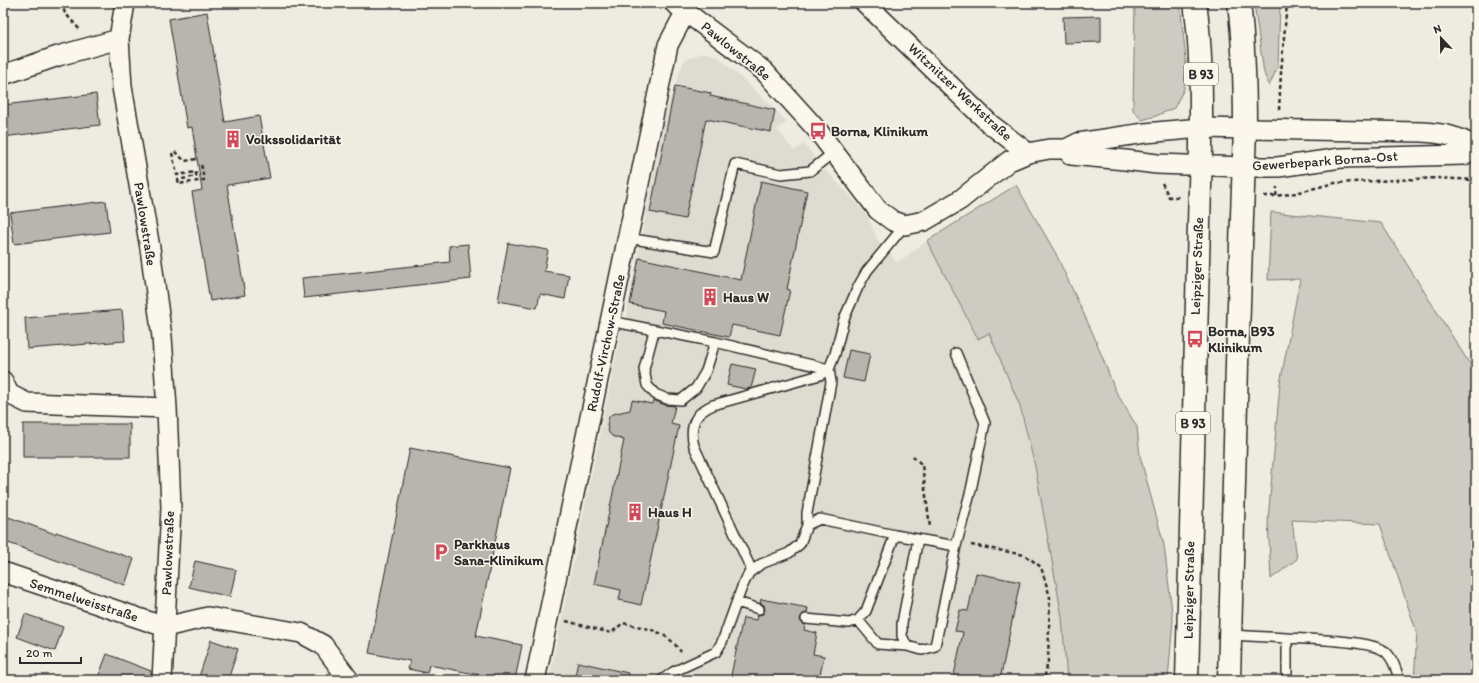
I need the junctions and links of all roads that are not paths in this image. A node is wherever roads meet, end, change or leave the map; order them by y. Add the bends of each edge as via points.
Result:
1 (125, 3) edge
2 (865, 3) edge
3 (1239, 3) edge
4 (680, 7) edge
5 (1196, 12) edge
6 (119, 40) junction
7 (3, 75) edge
8 (1201, 128) junction
9 (1245, 128) junction
10 (1476, 147) edge
11 (1066, 149) junction
12 (834, 152) junction
13 (1028, 153) junction
14 (1200, 166) junction
15 (1244, 167) junction
16 (905, 225) junction
17 (627, 238) junction
18 (610, 321) junction
19 (654, 331) junction
20 (715, 342) junction
21 (956, 353) dead end
22 (829, 369) junction
23 (3, 380) edge
24 (167, 408) junction
25 (807, 525) junction
26 (895, 535) junction
27 (918, 539) junction
28 (957, 544) junction
29 (752, 571) junction
30 (3, 572) edge
31 (736, 602) junction
32 (759, 609) dead end
33 (806, 620) dead end
34 (858, 620) junction
35 (165, 627) junction
36 (1230, 635) junction
37 (1287, 638) junction
38 (907, 646) junction
39 (162, 680) edge
40 (349, 680) edge
41 (535, 680) edge
42 (662, 680) edge
43 (1187, 680) edge
44 (1229, 680) edge
45 (1287, 680) edge
46 (1399, 680) edge

1 - 6 street, Pawlowstraße
2 - 13 street, Witznitzer Werkstraße via 990,124
3 - 9 main road via 1243,33
4 - 12 street, Pawlowstraße via 764,70
4 - 17 street, Rudolf-Virchow-Straße via 668,45
5 - 8 main road, Leipziger Straße / B 93
6 - 7 street via 58,56
6 - 24 street, Pawlowstraße via 122,87 150,248 162,337
8 - 9 street
8 - 11 street via 1078,143
8 - 14 main road, Leipziger Straße / B 93
9 - 10 street, Gewerbepark Borna-Ost via 1441,133 1463,139
9 - 15 main road
10 - 15 street, Gewerbepark Borna-Ost via 1464,155 1341,158 1278,167
11 - 13 street
11 - 14 street via 1070,155
12 - 16 street, Pawlowstraße via 878,210 893,221
12 - 17 lane via 810,171 781,174 735,164 714,252
13 - 16 street via 1009,161 966,196 942,211 924,221
14 - 15 street
14 - 43 main road, Leipziger Straße / B 93
15 - 36 main road
16 - 22 lane via 867,271 858,287 844,320 836,354
17 - 18 street, Rudolf-Virchow-Straße
18 - 19 lane
18 - 41 street, Rudolf-Virchow-Straße
19 - 20 lane
19 - 20 lane via 644,368 647,385 655,394 667,400 681,400 696,388 706,371
20 - 22 lane
21 - 28 lane via 985,423
22 - 25 lane via 831,382
22 - 29 lane via 820,375 713,405 699,414 695,420 692,428 694,446
23 - 24 street via 9,394 27,403
24 - 35 street, Pawlowstraße via 171,508
25 - 26 lane via 820,519
25 - 29 lane via 800,544 789,553 761,564
26 - 27 lane
26 - 34 lane via 866,611
27 - 28 lane
27 - 38 lane via 902,623 902,636
28 - 38 lane via 936,646 922,650
29 - 31 lane
30 - 35 street, Semmelweisstraße
31 - 32 lane
31 - 42 lane via 716,652 673,672
33 - 34 lane via 849,623
34 - 38 lane via 878,644
35 - 39 street, Pawlowstraße
35 - 40 street via 208,617 301,633 323,645
36 - 37 lane
36 - 44 main road
37 - 45 lane
37 - 46 lane via 1364,643 1386,652 1396,668

